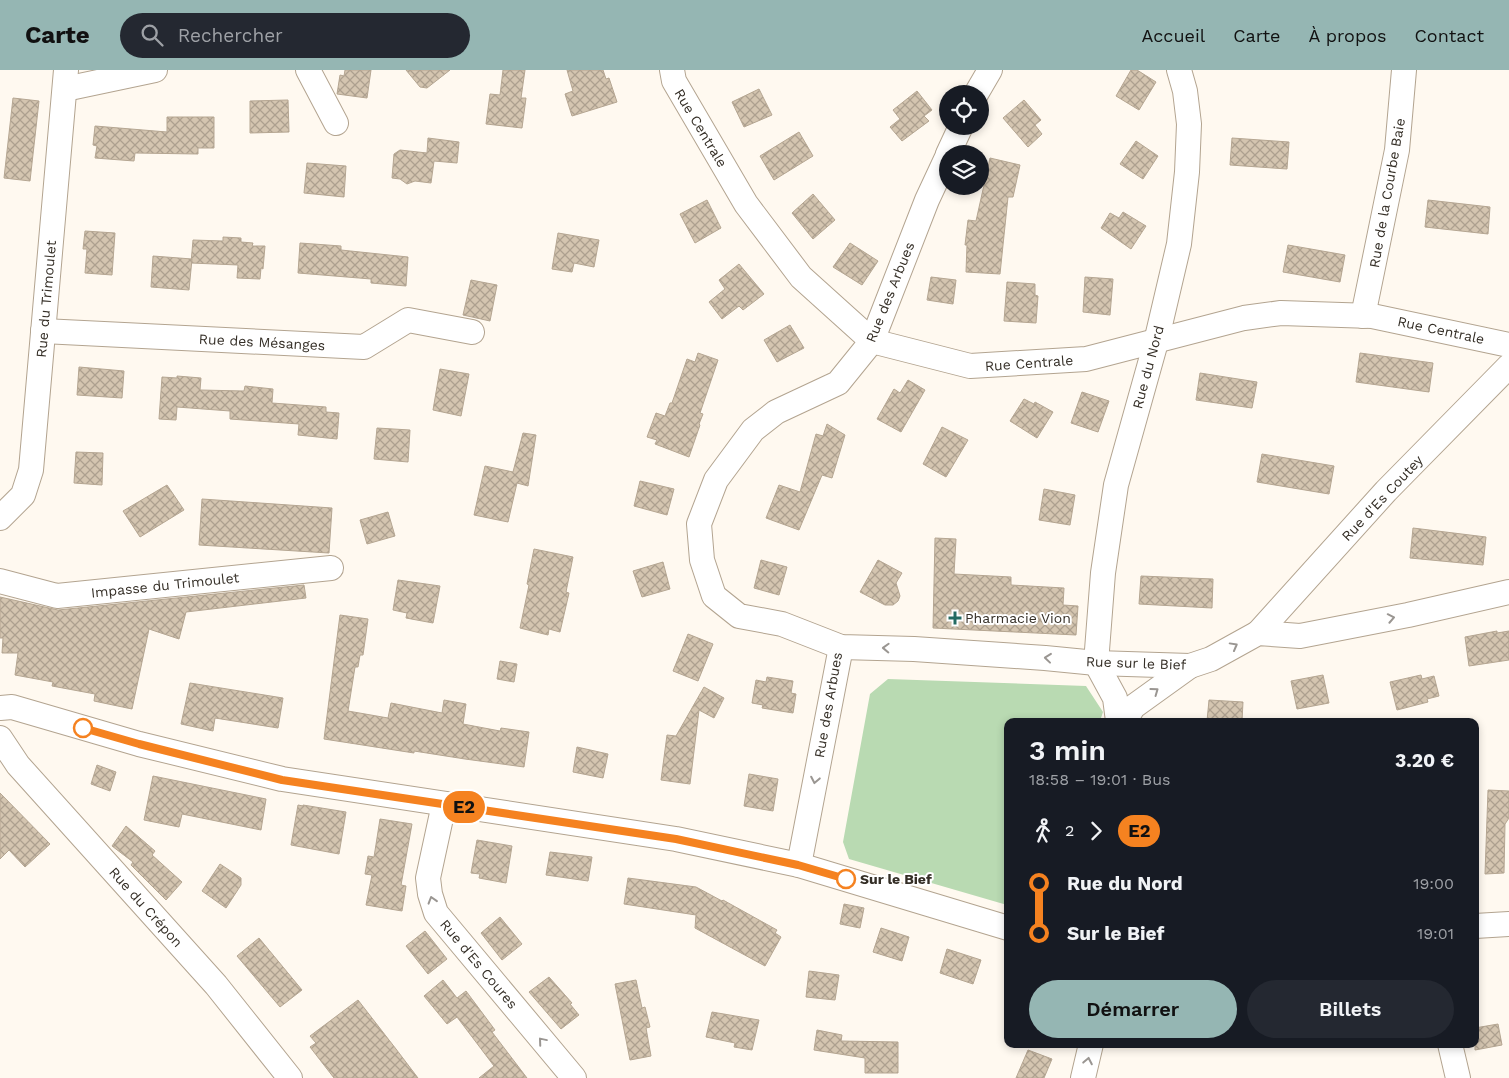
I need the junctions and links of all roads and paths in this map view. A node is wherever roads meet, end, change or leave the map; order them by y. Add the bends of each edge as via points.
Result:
1 (155, 70) edge
2 (308, 70) edge
3 (990, 70) edge
4 (1179, 70) edge
5 (1404, 70) edge
6 (673, 76) edge
7 (66, 79) edge
8 (981, 85) edge
9 (336, 122) dead end
10 (939, 173) edge
11 (1363, 316) junction
12 (43, 331) junction
13 (472, 332) dead end
14 (872, 341) junction
15 (1156, 342) junction
16 (1509, 345) edge
17 (1509, 366) edge
18 (0, 518) edge
19 (331, 568) dead end
20 (0, 581) edge
21 (1509, 592) edge
22 (1258, 633) junction
23 (841, 647) junction
24 (1096, 664) junction
25 (1190, 666) junction
26 (0, 708) edge
27 (1118, 718) edge
28 (1127, 718) edge
29 (0, 738) edge
30 (444, 804) junction
31 (798, 865) junction
32 (1509, 924) edge
33 (1479, 926) edge
34 (1004, 927) edge
35 (1090, 1048) edge
36 (1451, 1048) edge
37 (290, 1078) edge
38 (574, 1078) edge
39 (1083, 1078) edge
40 (1458, 1078) edge

1 - 7 street
2 - 9 street
3 - 8 street
4 - 15 street, Rue du Nord via 1189,124 1187,172 1179,244
5 - 11 street, Rue de la Courbe Baie via 1397,150
6 - 14 street, Rue Centrale via 746,204 801,277
7 - 12 street, Rue du Trimoulet
10 - 14 street, Rue des Arbues
11 - 15 street, Rue Centrale via 1281,313 1244,318
11 - 16 street, Rue Centrale
12 - 13 street, Rue des Mésanges via 364,348 408,320
12 - 18 street, Rue du Trimoulet via 31,470 23,495
14 - 15 street, Rue Centrale via 970,366 1086,359
14 - 23 street, Rue des Arbues via 838,383 776,412 753,430 716,480 699,524 702,560 714,596 739,616 782,624
15 - 24 street, Rue du Nord via 1116,485 1103,573
17 - 22 street, Rue d'Es Coutey via 1386,491
19 - 20 street, Impasse du Trimoulet via 57,596
22 -> 21 street via 1300,636
25 -> 22 street, Rue sur le Bief via 1211,659
24 -> 23 street, Rue sur le Bief via 914,649
23 -> 31 street, Rue des Arbues
24 - 25 street, Rue sur le Bief
24 - 27 street via 1115,698
28 -> 25 street via 1133,707
26 - 30 street via 12,707 139,744 282,780
29 - 37 street, Rue du Crépon via 18,765 216,986
30 - 31 street via 676,839
38 -> 30 street, Rue d'Es Coures via 436,913 428,878
31 - 34 street
32 - 33 street
39 -> 35 street
36 - 40 street

